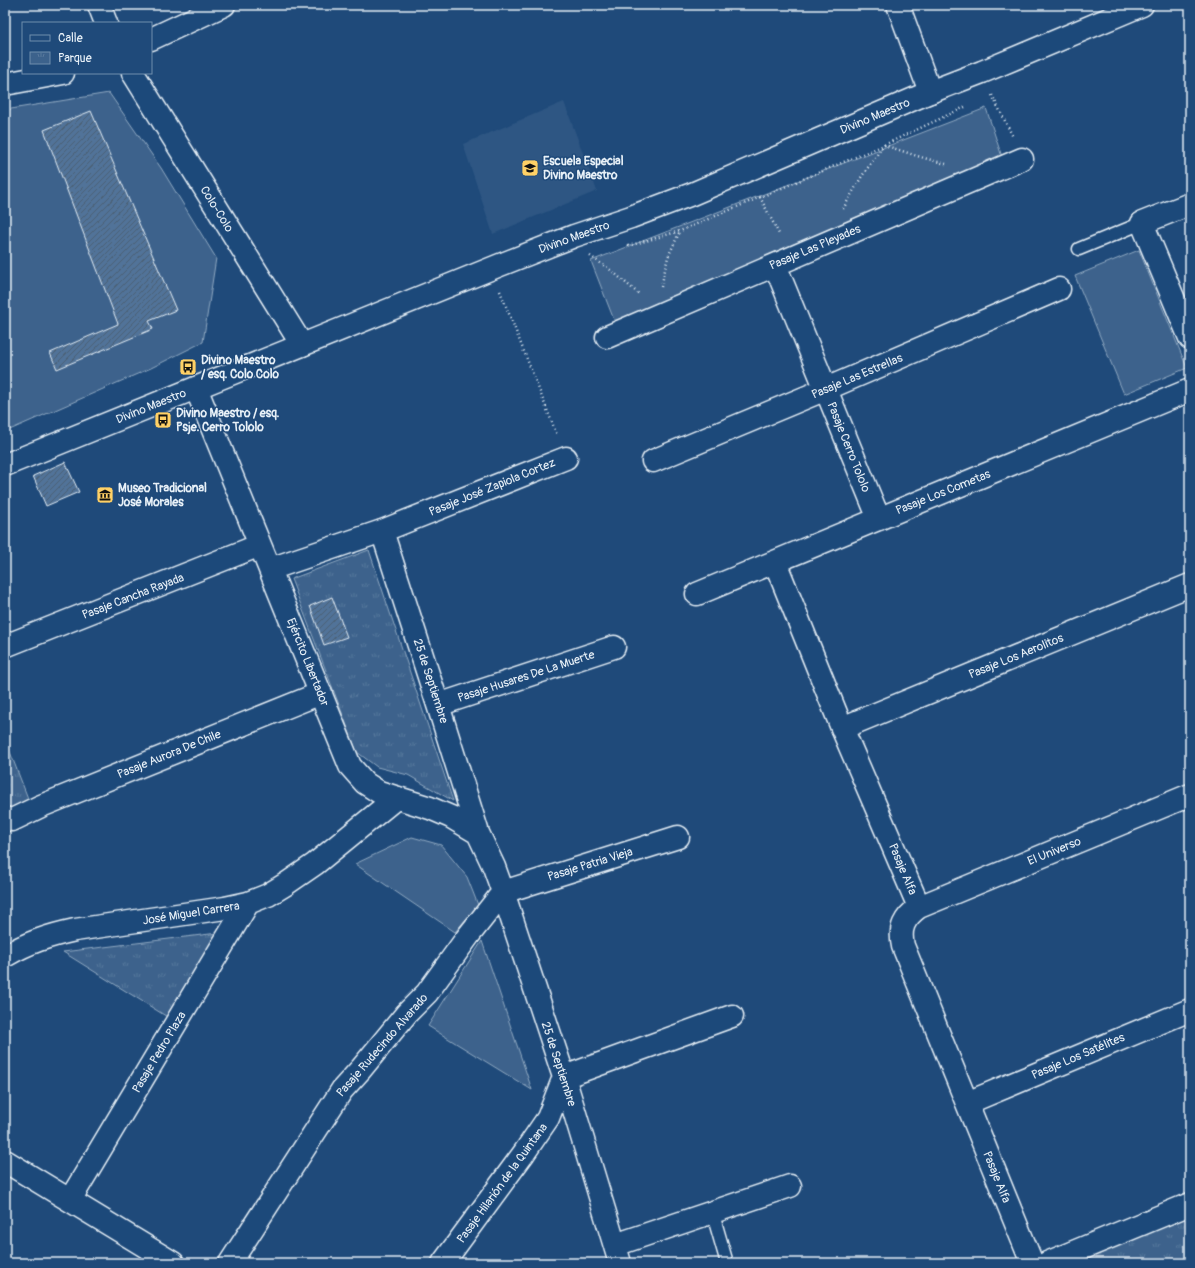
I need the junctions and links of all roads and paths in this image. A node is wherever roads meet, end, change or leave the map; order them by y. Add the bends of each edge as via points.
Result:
1 (99, 5) edge
2 (224, 5) edge
3 (898, 5) edge
4 (1142, 5) edge
5 (106, 22) edge
6 (152, 39) edge
7 (58, 74) edge
8 (133, 74) edge
9 (5, 84) edge
10 (930, 92) junction
11 (992, 95) dead end
12 (1019, 150) joint
13 (986, 174) junction
14 (760, 197) dead end
15 (1190, 204) edge
16 (842, 209) dead end
17 (1142, 223) junction
18 (680, 231) dead end
19 (780, 236) dead end
20 (1079, 249) dead end
21 (589, 256) dead end
22 (500, 265) junction
23 (775, 265) junction
24 (1059, 289) dead end
25 (658, 314) junction
26 (607, 336) dead end
27 (1190, 338) edge
28 (302, 345) junction
29 (196, 388) junction
30 (826, 389) junction
31 (1190, 390) edge
32 (566, 458) joint
33 (653, 461) dead end
34 (5, 465) edge
35 (879, 519) junction
36 (382, 531) junction
37 (260, 545) junction
38 (775, 562) junction
39 (270, 569) junction
40 (1190, 585) edge
41 (697, 594) dead end
42 (5, 646) edge
43 (614, 647) dead end
44 (321, 693) junction
45 (438, 705) junction
46 (842, 728) junction
47 (1190, 795) edge
48 (396, 798) junction
49 (11, 818) edge
50 (478, 832) junction
51 (678, 837) dead end
52 (503, 892) junction
53 (248, 903) junction
54 (919, 907) junction
55 (5, 956) edge
56 (1190, 1010) edge
57 (732, 1016) dead end
58 (564, 1077) junction
59 (967, 1103) junction
60 (5, 1160) edge
61 (790, 1186) dead end
62 (70, 1200) junction
63 (1190, 1204) edge
64 (712, 1211) junction
65 (617, 1254) edge
66 (173, 1263) edge
67 (230, 1263) edge
68 (444, 1263) edge
69 (727, 1263) edge
70 (1032, 1263) edge
71 (1047, 1263) edge

1 - 5 street
2 - 6 street
3 - 10 street
4 - 10 street, Divino Maestro
7 - 9 street
8 - 28 street, Colo-Colo
10 - 22 street, Divino Maestro via 692,194
11 - 12 path
12 - 13 street, Pasaje Las Pleyades
13 - 16 path via 884,145
13 - 23 street, Pasaje Las Pleyades
14 - 19 path
15 - 17 street
17 - 20 lane
17 - 27 street
18 - 25 path via 668,257 661,285
21 - 25 path via 636,291
22 - 28 street, Divino Maestro
22 - 32 path, Pasaje José Zapiola Cortez via 497,282
23 - 25 street, Pasaje Las Pleyades
23 - 30 street, Pasaje Cerro Tololo
24 - 30 street, Pasaje Las Estrellas
25 - 26 street, Pasaje Las Pleyades
28 - 29 street, Divino Maestro
29 - 34 street, Divino Maestro
29 - 37 street, Ejército Libertador
30 - 33 street, Pasaje Las Estrellas
30 - 35 street, Pasaje Cerro Tololo
31 - 35 street, Pasaje Los Cometas
32 - 36 street, Pasaje José Zapiola Cortez
35 - 38 street, Pasaje Los Cometas
36 - 39 street, Pasaje José Zapiola Cortez
36 - 45 street, 25 de Septiembre
37 - 39 street, Ejército Libertador
37 - 42 street, Pasaje Cancha Rayada
38 - 41 street, Pasaje Los Cometas
38 - 46 street, Pasaje Alfa
39 - 44 street, Ejército Libertador
40 - 46 street, Pasaje Los Aerolitos
43 - 45 street, Pasaje Husares De La Muerte
44 - 48 street, Ejército Libertador via 350,766 365,783 379,792
44 - 49 street, Pasaje Aurora De Chile
45 - 50 street, 25 de Septiembre
46 - 54 street, Pasaje Alfa
47 - 54 street, El Universo
48 - 50 street, Ejército Libertador via 430,808
48 - 53 street, José Miguel Carrera via 286,884
50 - 52 street, 25 de Septiembre
51 - 52 street, Pasaje Patria Vieja
52 - 58 street, 25 de Septiembre
52 - 67 street, Pasaje Rudecindo Alvarado via 468,935 427,993 342,1090
53 - 55 street, José Miguel Carrera via 51,935
53 - 62 street, Pasaje Pedro Plaza
54 - 59 street, Pasaje Alfa via 910,913 904,922 901,938
56 - 59 street, Pasaje Los Satélites
57 - 58 street
58 - 65 street, 25 de Septiembre
58 - 68 street, Pasaje Hilarión de la Quintana via 548,1118
59 - 70 street, Pasaje Alfa
60 - 62 street
61 - 64 street
62 - 66 street
63 - 71 street
64 - 65 street
64 - 69 lane

